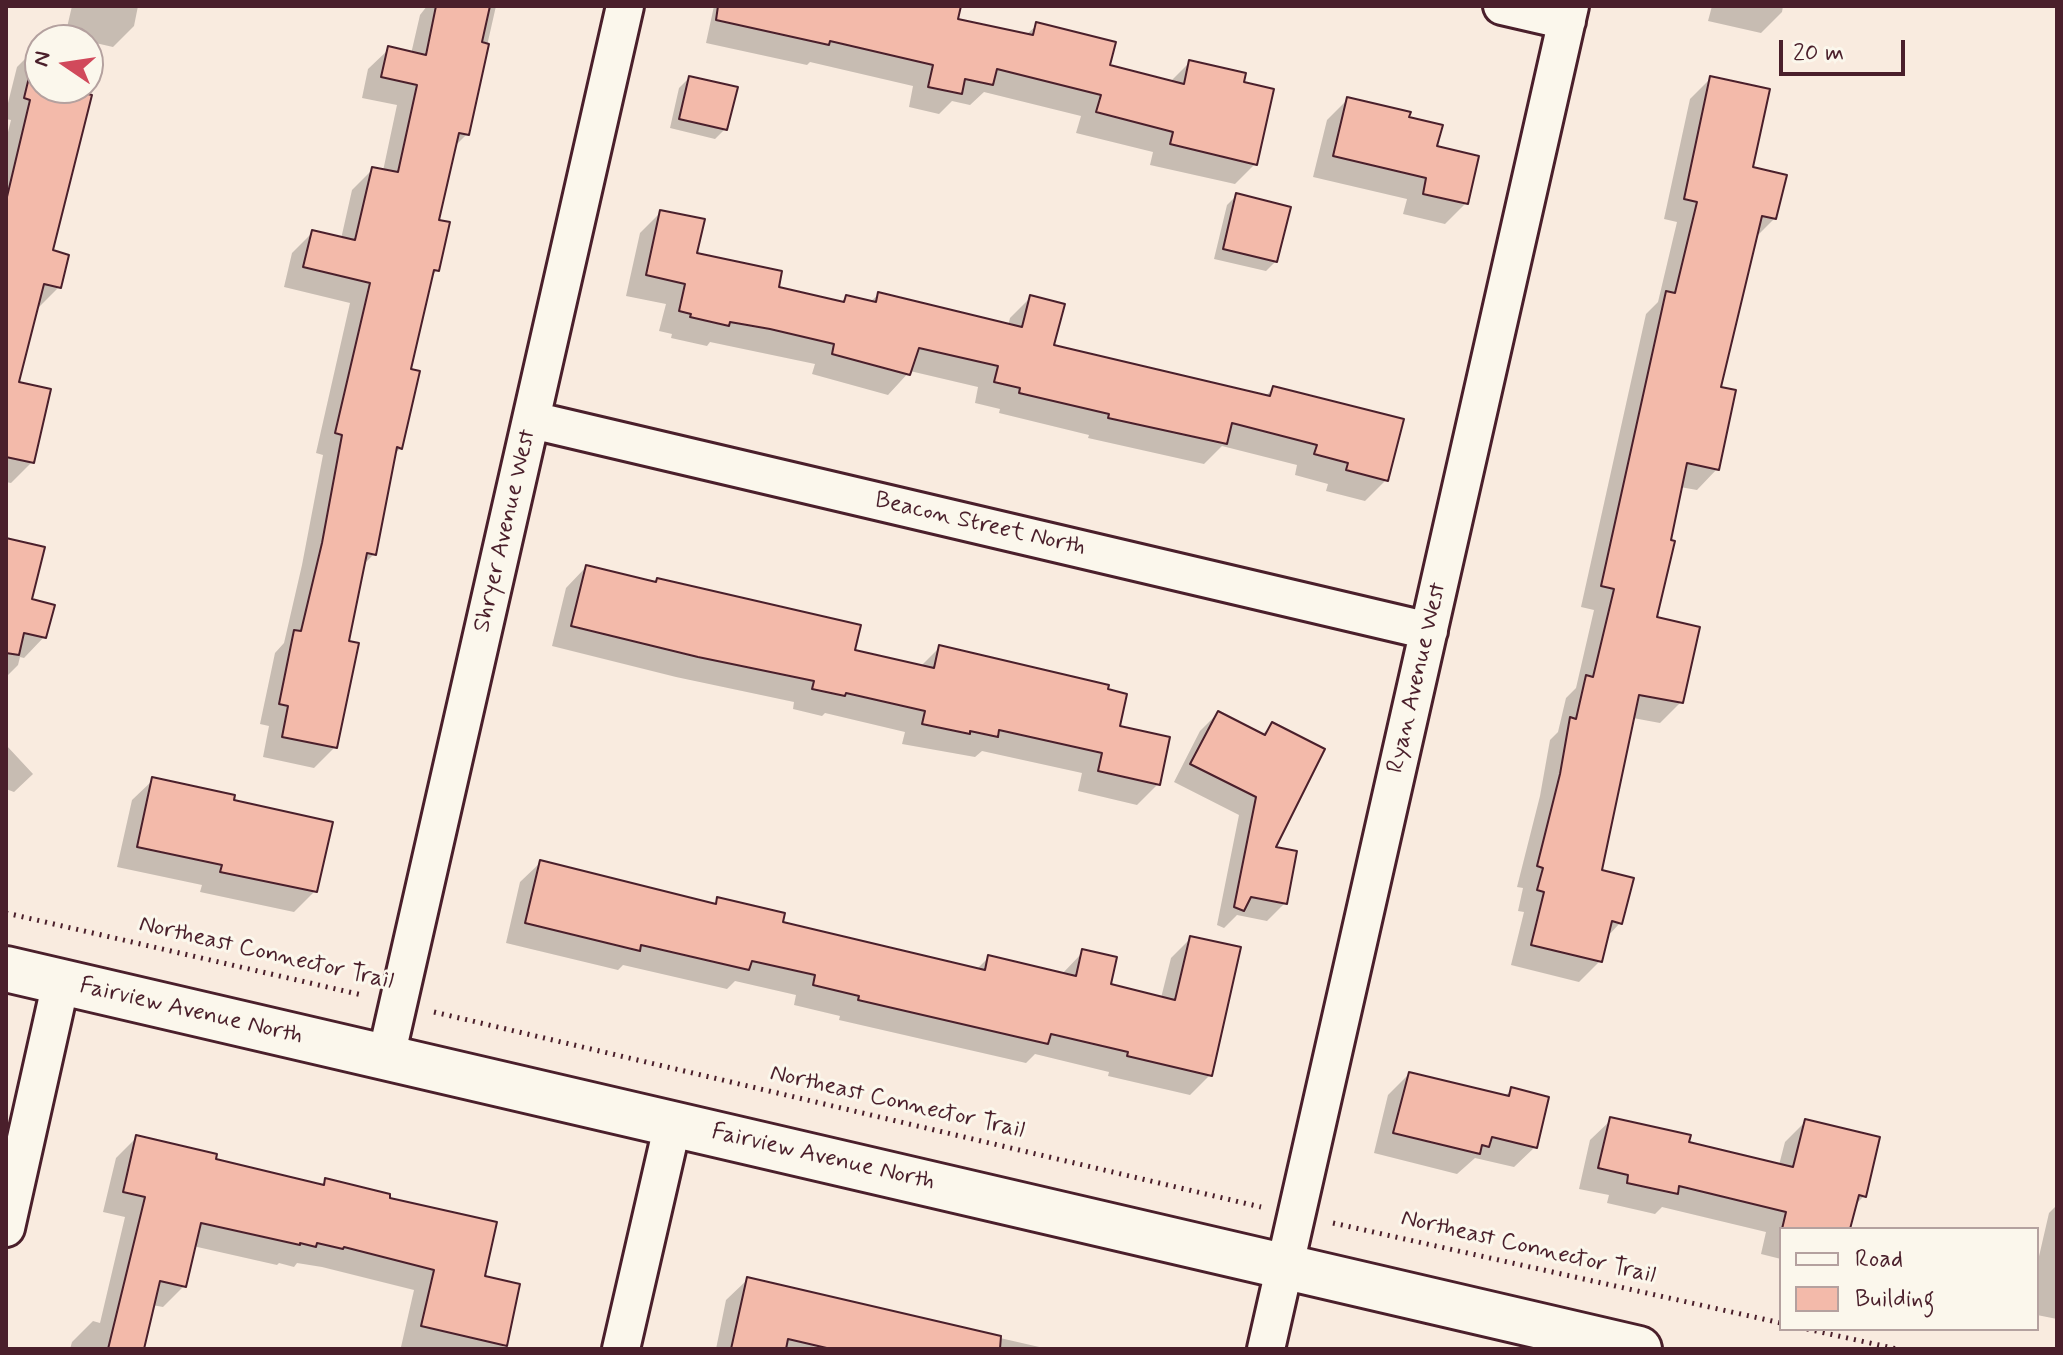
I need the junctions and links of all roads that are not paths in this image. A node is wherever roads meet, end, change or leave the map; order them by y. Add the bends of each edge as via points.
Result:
1 (625, 6) edge
2 (1502, 6) edge
3 (1568, 14) edge
4 (532, 420) junction
5 (1429, 631) junction
6 (6, 969) edge
7 (61, 982) junction
8 (386, 1057) junction
9 (673, 1123) junction
10 (6, 1228) edge
11 (1285, 1267) junction
12 (621, 1349) edge
13 (1266, 1349) edge
14 (1639, 1349) edge

1 - 4 street, Shryer Avenue West
2 - 3 street
3 - 5 street, Ryan Avenue West
4 - 5 street, Beacon Street North
4 - 8 street, Shryer Avenue West
5 - 11 street, Ryan Avenue West
6 - 7 street, Fairview Avenue North
7 - 8 street, Fairview Avenue North
7 - 10 street
8 - 9 street, Fairview Avenue North
9 - 11 street, Fairview Avenue North
9 - 12 street
11 - 13 street, Ryan Avenue West
11 - 14 street, Fairview Avenue North

